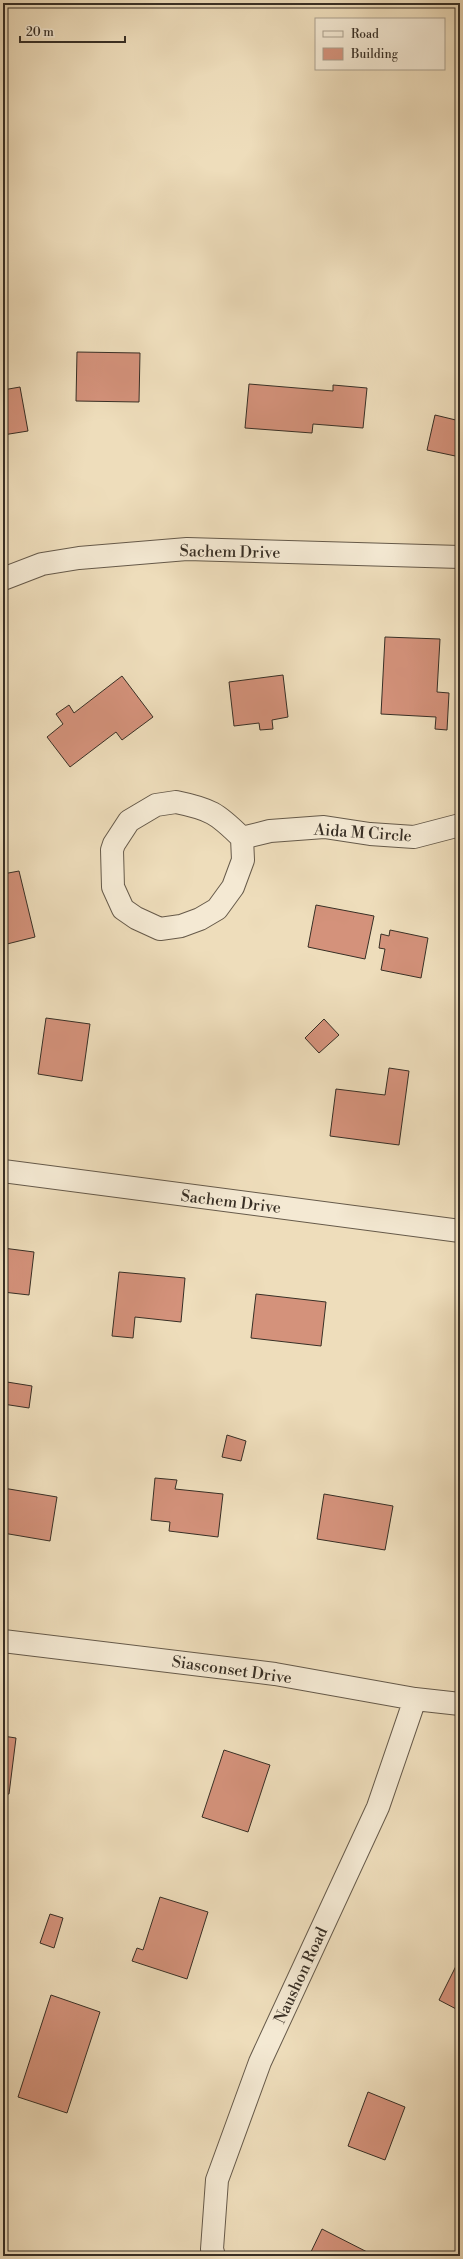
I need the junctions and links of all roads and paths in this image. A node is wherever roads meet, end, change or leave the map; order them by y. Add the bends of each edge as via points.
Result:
1 (460, 556) edge
2 (3, 579) edge
3 (460, 825) edge
4 (242, 838) junction
5 (3, 1171) edge
6 (460, 1231) edge
7 (3, 1641) edge
8 (414, 1699) junction
9 (460, 1704) edge
10 (214, 2256) edge

1 - 2 street, Sachem Drive via 187,549 79,558 42,564
3 - 4 street, Aida M Circle via 414,837 324,827 270,830
4 - 4 street via 225,821 206,808 176,802 156,805 129,821 112,850 114,887 123,909 160,929 181,926 217,909 232,887 243,860
5 - 6 street, Sachem Drive
7 - 8 street, Siasconset Drive via 274,1674
8 - 9 street, Siasconset Drive
8 - 10 street, Naushon Road via 378,1807 260,2062 218,2180 212,2249

